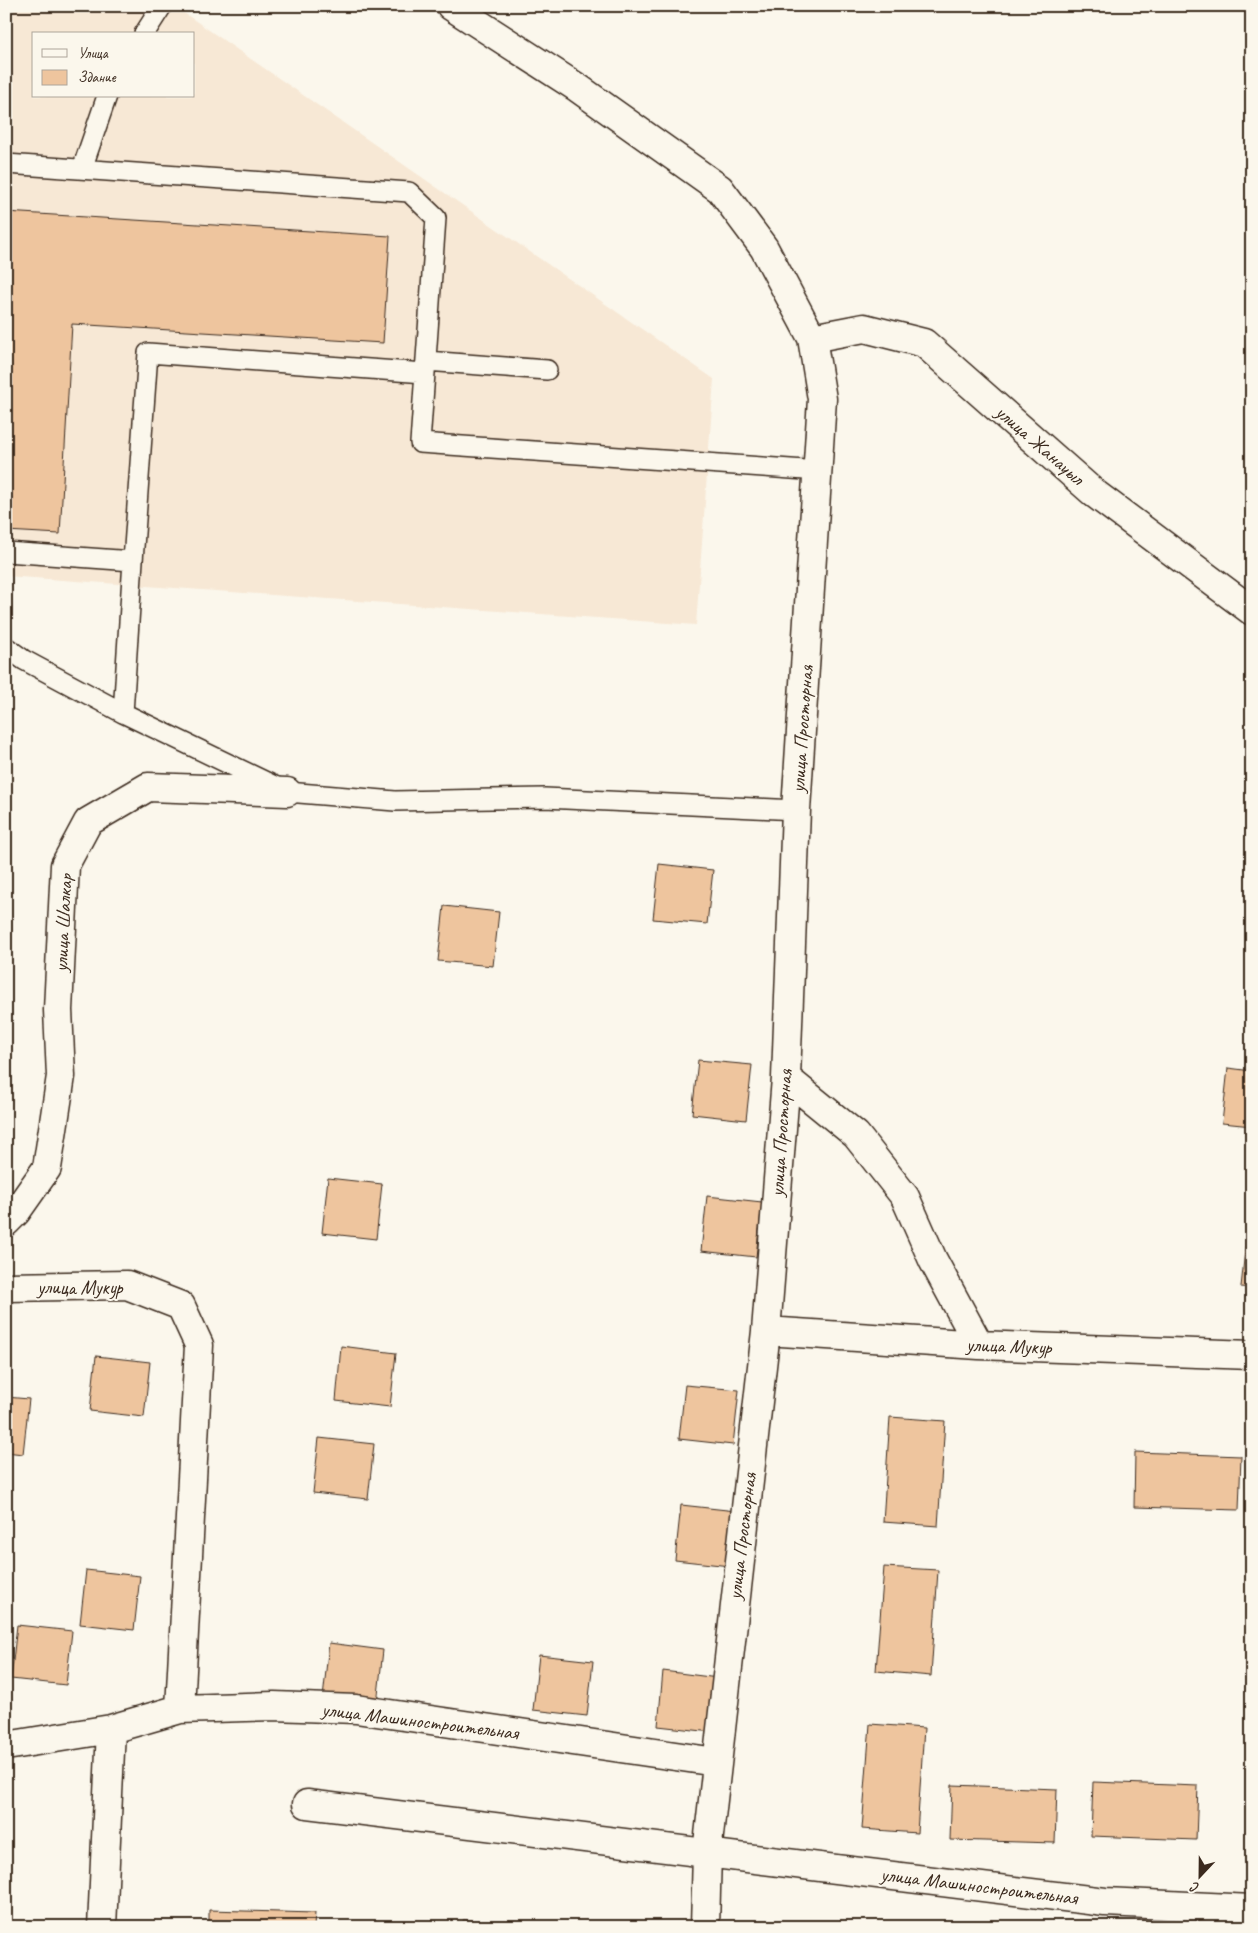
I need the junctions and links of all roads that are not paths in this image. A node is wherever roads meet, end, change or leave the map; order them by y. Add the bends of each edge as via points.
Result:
1 (162, 6) edge
2 (451, 6) edge
3 (145, 32) edge
4 (106, 98) edge
5 (6, 164) edge
6 (82, 169) junction
7 (812, 338) junction
8 (426, 367) junction
9 (547, 370) dead end
10 (819, 471) junction
11 (6, 552) edge
12 (134, 561) junction
13 (1252, 611) edge
14 (6, 647) edge
15 (123, 713) junction
16 (287, 792) junction
17 (796, 810) junction
18 (786, 1078) junction
19 (6, 1222) edge
20 (6, 1286) edge
21 (766, 1330) junction
22 (979, 1345) junction
23 (1252, 1354) edge
24 (180, 1708) junction
25 (111, 1729) junction
26 (6, 1746) edge
27 (716, 1762) junction
28 (307, 1804) dead end
29 (707, 1852) junction
30 (1252, 1909) edge
31 (102, 1927) edge
32 (705, 1927) edge

1 - 3 lane
2 - 7 street, улица Просторная via 578,88 720,189 764,248
4 - 6 lane
5 - 6 lane
6 - 8 lane via 409,192 436,218
7 - 10 street, улица Просторная via 822,399
7 - 13 street, улица Жанауыл via 864,328 924,343 1094,493
8 - 9 lane
8 - 10 lane via 420,442
8 - 12 lane via 148,353
10 - 17 street, улица Просторная
11 - 12 lane
12 - 15 lane
14 - 15 lane
15 - 16 lane
16 - 17 lane via 395,801 545,798
16 - 19 street, улица Шалкар via 148,788 88,822 65,866 58,1010 61,1076 47,1168
17 - 18 street, улица Просторная
18 - 21 street, улица Просторная
18 - 22 street via 856,1135 905,1197 933,1260
20 - 24 street, улица Мукур via 127,1285 181,1306 199,1345
21 - 22 street, улица Мукур
21 - 27 street, улица Просторная
22 - 23 street, улица Мукур
24 - 25 street, улица Машиностроительная
24 - 27 street, улица Машиностроительная via 274,1706 356,1709
25 - 26 street, улица Машиностроительная
25 - 31 street
27 - 29 street, улица Просторная
28 - 29 street, улица Машиностроительная
29 - 30 street, улица Машиностроительная via 1105,1902
29 - 32 street, улица Просторная

